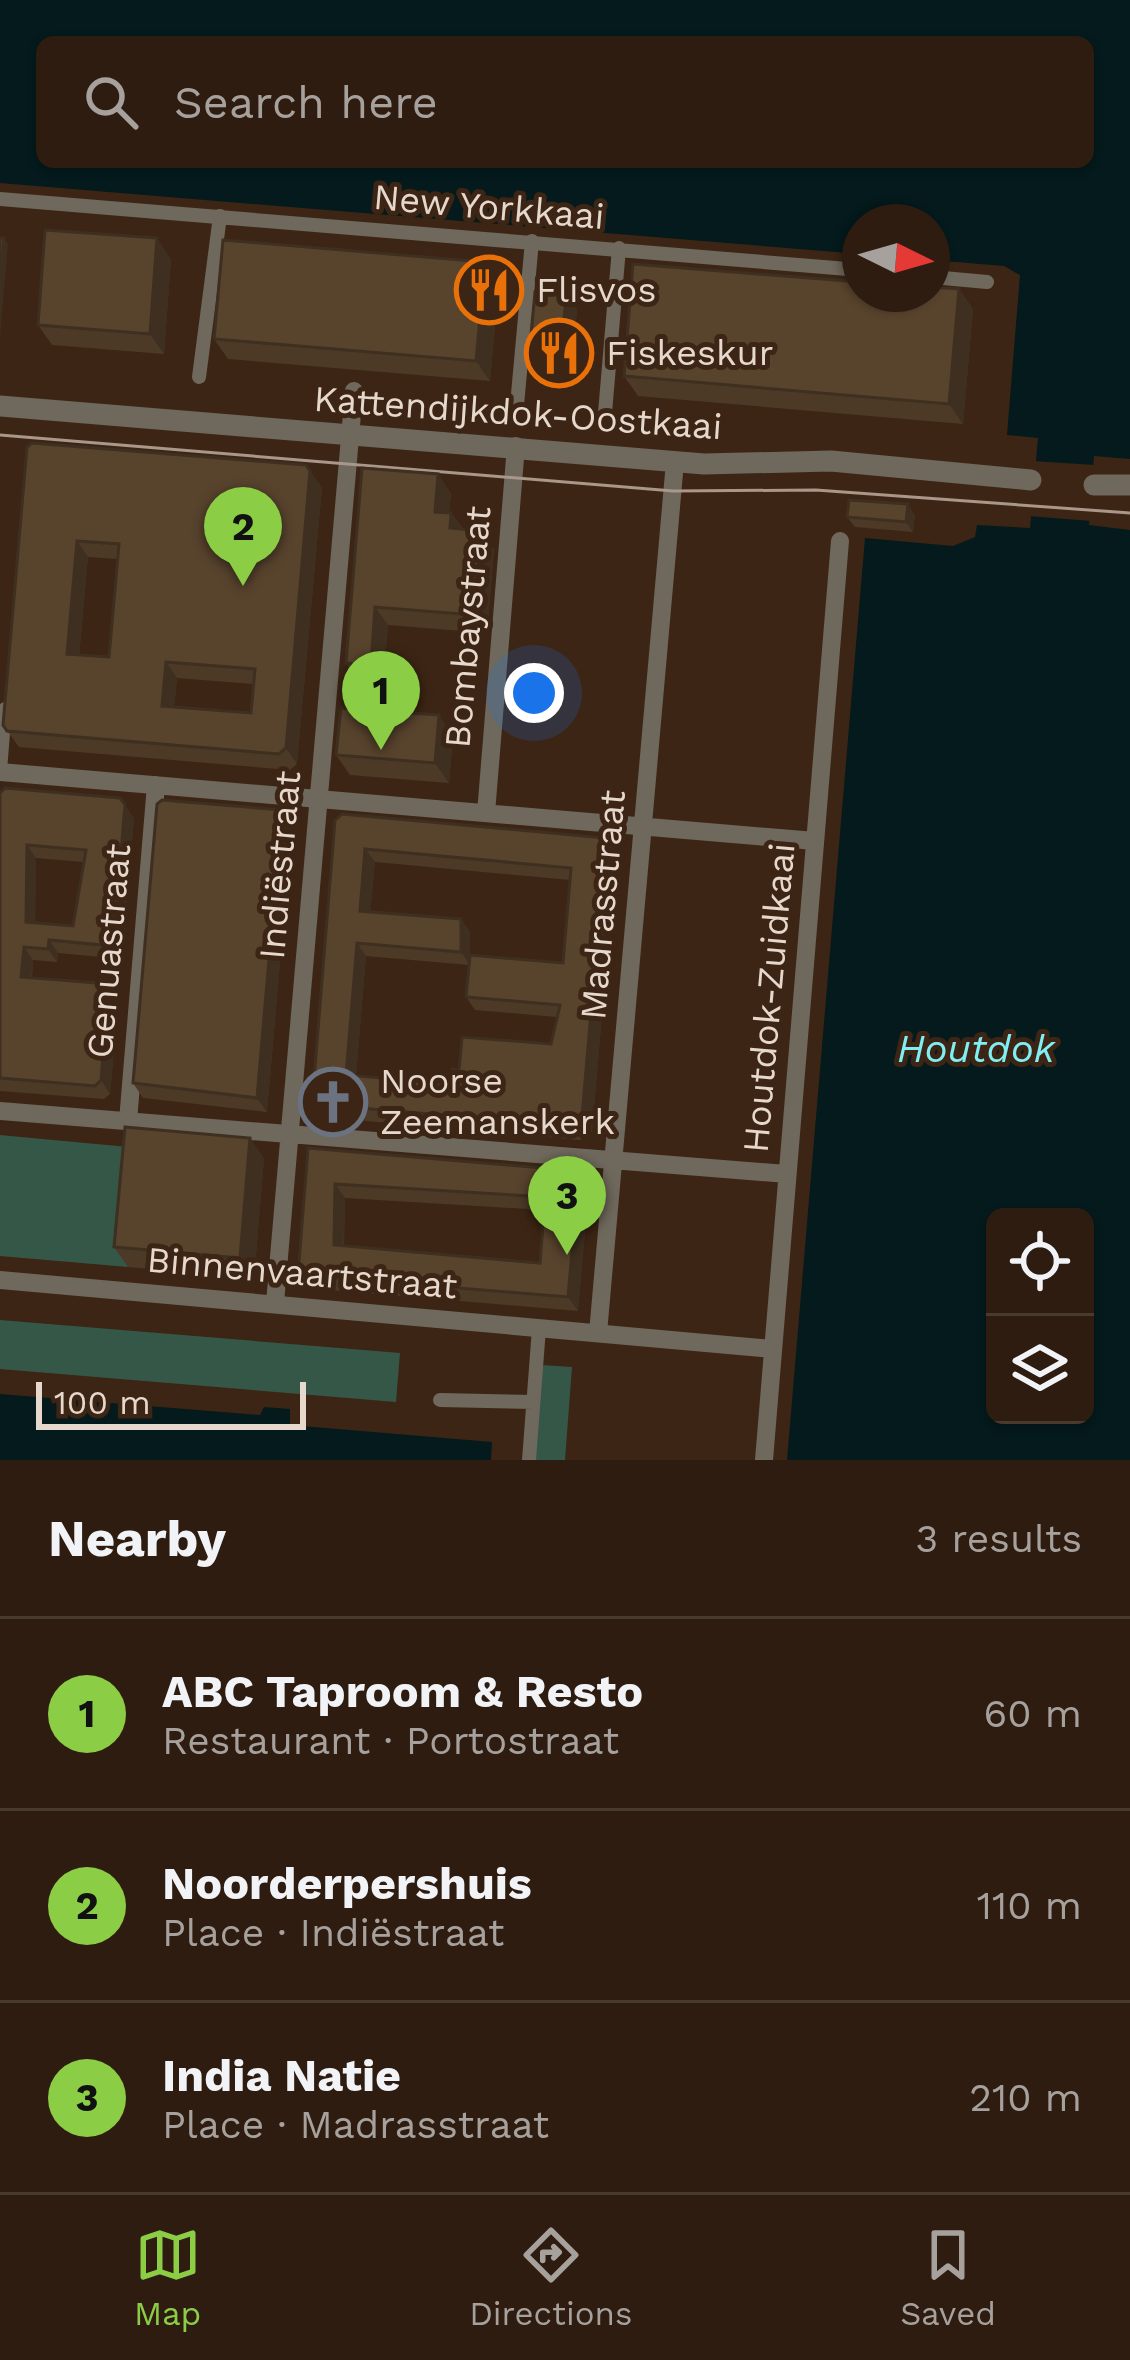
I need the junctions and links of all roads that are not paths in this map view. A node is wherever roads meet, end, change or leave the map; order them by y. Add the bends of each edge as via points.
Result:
1 (0, 199) edge
2 (220, 216) junction
3 (532, 241) junction
4 (619, 248) junction
5 (842, 268) edge
6 (950, 279) edge
7 (988, 282) dead end
8 (199, 377) dead end
9 (354, 391) dead end
10 (518, 405) dead end
11 (0, 406) edge
12 (605, 413) dead end
13 (351, 433) junction
14 (516, 446) junction
15 (674, 472) junction
16 (1031, 480) dead end
17 (1094, 485) dead end
18 (1130, 485) edge
19 (840, 541) dead end
20 (7, 687) edge
21 (0, 771) edge
22 (156, 785) junction
23 (319, 799) junction
24 (486, 813) junction
25 (643, 826) junction
26 (814, 841) junction
27 (0, 1111) edge
28 (128, 1121) junction
29 (290, 1135) junction
30 (614, 1159) junction
31 (787, 1174) junction
32 (0, 1280) edge
33 (275, 1303) junction
34 (539, 1328) junction
35 (598, 1334) junction
36 (772, 1349) junction
37 (440, 1400) dead end
38 (533, 1402) junction
39 (529, 1460) edge
40 (764, 1460) edge

1 - 2 street, New Yorkkaai
2 - 3 street, New Yorkkaai
2 - 8 street
3 - 4 street, New Yorkkaai
3 - 10 street
4 - 5 street, New Yorkkaai
4 - 12 street
6 - 7 street
9 - 13 street, Indiëstraat
11 - 13 street, Kattendijkdok-Oostkaai
13 - 14 street, Kattendijkdok-Oostkaai
13 - 23 street, Indiëstraat
14 - 15 street, Kattendijkdok-Oostkaai
14 - 24 street, Bombaystraat
15 - 16 street, Kattendijkdok-Oostkaai via 831,460
15 - 25 street, Madrasstraat
17 - 18 street
19 - 26 street, Houtdok-Zuidkaai
20 - 21 street
21 - 22 street
22 - 23 street
22 - 28 street, Genuastraat
23 - 24 street
23 - 29 street, Indiëstraat
24 - 25 street
25 - 26 street
25 - 30 street, Madrasstraat
26 - 31 street, Houtdok-Zuidkaai
27 - 28 street
28 - 29 street
29 - 30 street
29 - 33 street, Indiëstraat
30 - 31 street
30 - 35 street, Madrasstraat
31 - 36 street, Houtdok-Zuidkaai
32 - 33 street, Binnenvaartstraat
33 - 34 street, Binnenvaartstraat
34 - 35 street, Binnenvaartstraat
34 - 38 street
35 - 36 street, Binnenvaartstraat
36 - 40 street, Houtdok-Zuidkaai
37 - 38 street
38 - 39 street

